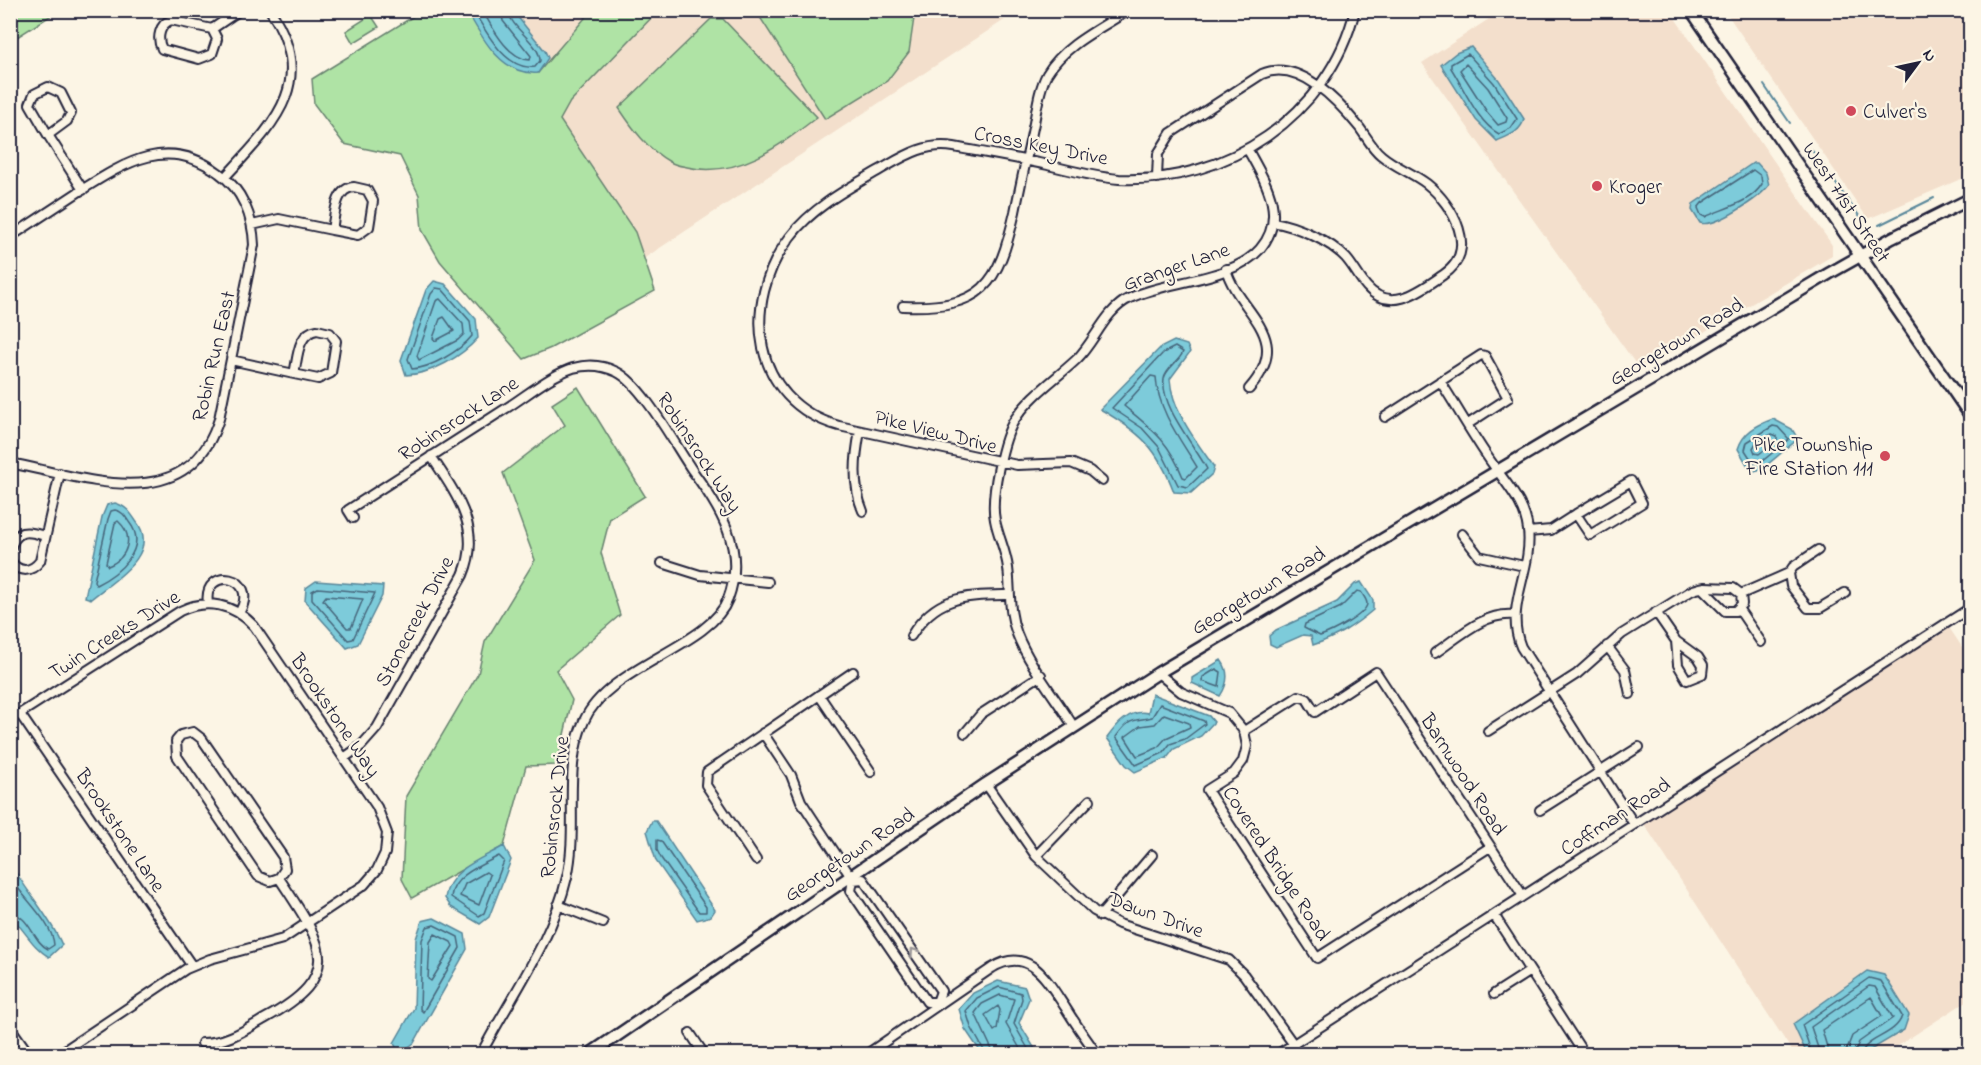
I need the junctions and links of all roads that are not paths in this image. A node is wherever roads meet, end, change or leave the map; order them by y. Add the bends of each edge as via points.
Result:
1 (240, 10) edge
2 (270, 10) edge
3 (1129, 10) edge
4 (1355, 10) edge
5 (1691, 10) edge
6 (212, 28) junction
7 (1317, 88) junction
8 (48, 135) junction
9 (1248, 150) junction
10 (1026, 160) junction
11 (225, 177) junction
12 (1157, 178) junction
13 (83, 190) junction
14 (1971, 199) edge
15 (1273, 222) junction
16 (252, 225) junction
17 (332, 230) junction
18 (10, 237) edge
19 (1860, 256) junction
20 (1226, 270) junction
21 (903, 306) dead end
22 (763, 350) joint
23 (231, 360) junction
24 (600, 367) joint
25 (294, 374) junction
26 (1440, 381) junction
27 (1249, 389) dead end
28 (1971, 416) edge
29 (1385, 417) dead end
30 (1468, 424) junction
31 (860, 431) junction
32 (431, 456) junction
33 (1002, 461) junction
34 (10, 463) edge
35 (1497, 471) junction
36 (60, 473) junction
37 (1102, 481) dead end
38 (863, 511) dead end
39 (1576, 514) junction
40 (353, 518) dead end
41 (1528, 532) junction
42 (1462, 534) dead end
43 (45, 536) junction
44 (10, 550) edge
45 (1818, 550) dead end
46 (10, 560) edge
47 (662, 563) dead end
48 (1524, 567) junction
49 (1789, 573) junction
50 (733, 579) junction
51 (768, 582) dead end
52 (1702, 588) junction
53 (1845, 593) dead end
54 (1742, 594) junction
55 (1008, 595) junction
56 (208, 603) junction
57 (225, 606) joint
58 (1971, 608) edge
59 (1738, 609) junction
60 (239, 612) junction
61 (1656, 612) junction
62 (1514, 615) junction
63 (911, 636) dead end
64 (1676, 641) junction
65 (1761, 642) dead end
66 (1607, 646) junction
67 (1435, 653) dead end
68 (853, 672) dead end
69 (1158, 673) junction
70 (1041, 675) junction
71 (1549, 692) junction
72 (1630, 694) dead end
73 (819, 695) junction
74 (20, 714) junction
75 (10, 720) edge
76 (1074, 726) junction
77 (1244, 731) junction
78 (1488, 731) dead end
79 (763, 733) junction
80 (965, 733) dead end
81 (1639, 747) dead end
82 (344, 758) junction
83 (872, 772) dead end
84 (1600, 772) junction
85 (986, 784) junction
86 (1090, 800) dead end
87 (1540, 810) dead end
88 (1634, 824) junction
89 (1490, 847) junction
90 (1152, 855) dead end
91 (1036, 856) junction
92 (756, 860) dead end
93 (279, 878) junction
94 (852, 878) junction
95 (1523, 896) junction
96 (558, 905) junction
97 (1494, 915) junction
98 (1100, 916) junction
99 (308, 923) junction
100 (603, 923) dead end
101 (192, 966) junction
102 (1530, 971) junction
103 (1494, 994) dead end
104 (938, 1003) junction
105 (10, 1027) edge
106 (690, 1034) dead end
107 (202, 1043) dead end
108 (1294, 1045) junction
109 (29, 1054) edge
110 (59, 1054) edge
111 (481, 1054) edge
112 (590, 1054) edge
113 (704, 1054) edge
114 (867, 1054) edge
115 (1097, 1054) edge
116 (1278, 1054) edge
117 (1584, 1054) edge

1 - 6 street
2 - 11 street via 290,57 288,92 270,128
3 - 10 street via 1068,50 1052,67 1041,89
4 - 7 street, Cross Key Drive via 1342,47
5 - 19 main road, West 71st Street
6 - 6 street via 171,20 163,26 160,46 167,52 205,59 217,41
7 - 9 street, Cross Key Drive via 1291,118
7 - 12 street via 1289,70 1262,74 1171,133 1160,150
7 - 15 street via 1344,110 1383,157 1428,185 1457,224 1462,246 1447,273 1401,299 1378,295 1340,252 1295,228
8 - 8 street via 30,104 34,94 50,87 61,93 71,113 67,122
8 - 13 street
9 - 12 street, Cross Key Drive via 1208,168
9 - 15 street via 1270,191
10 - 12 street, Cross Key Drive via 1101,177
10 - 21 street via 1007,249 993,276 979,290 956,303
10 - 22 street, Cross Key Drive via 950,146 926,147 911,152 817,210 789,238 770,272 760,313
11 - 13 street via 195,159 153,155 127,162
11 - 16 street, Robin Run East via 242,199
13 - 18 street
14 - 19 main road, Georgetown Road
15 - 20 street, Granger Lane via 1259,251
16 - 17 street via 279,219
16 - 23 street, Robin Run East via 253,260
17 - 17 street via 354,236 365,232 373,204 370,193 354,187 343,190
19 - 28 main road, West 71st Street
19 - 35 main road, Georgetown Road
20 - 27 street via 1238,296 1258,320 1265,339 1263,366
20 - 33 street, Granger Lane via 1139,294 1116,308 1080,356 1017,416 1007,436
22 - 31 street, Pike View Drive via 772,377 800,409 820,420
23 - 25 street
23 - 36 street, Robin Run East via 212,437 199,456 178,473 156,482 129,486
24 - 32 street, Robinsrock Lane via 562,373
24 - 50 street, Robinsrock Way via 623,376 638,391 717,506 732,537
25 - 25 street via 318,379 328,376 337,346 333,336 317,330 304,335
26 - 29 street
26 - 30 street
26 - 30 street via 1478,356 1485,356 1508,398
30 - 35 street
31 - 33 street, Pike View Drive
31 - 38 street via 855,468
32 - 40 street, Robinsrock Lane via 348,510
32 - 82 street, Stonecreek Drive via 467,517 471,541 468,561 377,728
33 - 37 street via 1023,465 1071,462
33 - 55 street, Pike View Drive via 993,495 1008,568
34 - 36 street, Robin Run East
35 - 41 street via 1517,496
35 - 69 main road, Georgetown Road
36 - 43 street
39 - 39 street via 1628,481 1643,502 1593,535
39 - 41 street via 1551,530
41 - 48 street
42 - 48 street via 1479,556
43 - 44 street via 20,532
43 - 46 street via 40,561 26,571 16,568
45 - 49 street
47 - 50 street via 688,572
48 - 62 street
49 - 53 street via 1791,586 1810,609 1820,608
49 - 54 street
50 - 51 street
50 - 96 street, Robinsrock Drive via 727,602 716,618 611,687 586,717 575,751 571,853
52 - 54 street via 1733,588
52 - 59 street via 1725,611
52 - 61 street
54 - 59 street
55 - 63 street via 964,596 950,601 931,612
55 - 70 street, Pike View Drive via 1017,636
56 - 57 street, Twin Creeks Drive
56 - 60 street, Twin Creeks Drive via 212,584 228,579 244,591 245,601
56 - 74 street, Twin Creeks Drive via 180,611
57 - 60 street, Brookstone Way
58 - 88 street, Coffman Road
59 - 65 street
60 - 82 street, Brookstone Way via 254,626
61 - 64 street
61 - 66 street
62 - 67 street via 1488,618
62 - 71 street via 1520,643
64 - 64 street via 1703,665 1702,674 1694,680 1687,680 1681,673
66 - 71 street
66 - 72 street via 1625,670
68 - 73 street
69 - 76 main road, Georgetown Road
69 - 77 street via 1180,692 1229,713
70 - 76 street, Pike View Drive
70 - 80 street via 981,714
71 - 78 street
71 - 84 street
73 - 79 street
73 - 83 street
74 - 75 street, Twin Creeks Drive
74 - 101 street, Brookstone Lane
76 - 85 main road, Georgetown Road
77 - 89 street, Barnwood Road via 1299,696 1307,699 1315,712 1376,672
77 - 89 street, Covered Bridge Road via 1247,746 1243,761 1234,773 1207,790 1317,958
79 - 92 street via 711,768 706,777 706,785
79 - 94 street via 791,775 801,801
81 - 84 street
82 - 99 street, Brookstone Way via 382,817 387,833 383,860 370,880
84 - 87 street
84 - 88 street
85 - 91 street, Dawn Drive
85 - 94 main road, Georgetown Road
86 - 91 street
88 - 95 street, Coffman Road
89 - 95 street, Barnwood Road
90 - 98 street
91 - 98 street, Dawn Drive
93 - 93 street via 285,861 270,837 200,736 193,732 181,735 175,744 177,756 258,876 270,881
93 - 99 street
94 - 104 street via 851,891 927,1002
104 -> 94 street via 941,991 863,879
94 - 112 main road, Georgetown Road
95 - 97 street, Coffman Road
96 - 100 street
96 - 111 street, Robinsrock Drive via 539,952
97 - 102 street
97 - 108 street, Coffman Road
98 - 108 street, Dawn Drive via 1229,960
99 - 101 street via 271,944
99 - 107 street via 316,937 319,957 315,976 304,993 292,1004 232,1037
101 - 110 street
102 - 103 street
102 - 117 street
104 - 114 street
104 - 115 street via 999,964 1027,963 1043,975
105 - 109 street
106 - 113 street
108 - 116 street, Coffman Road

